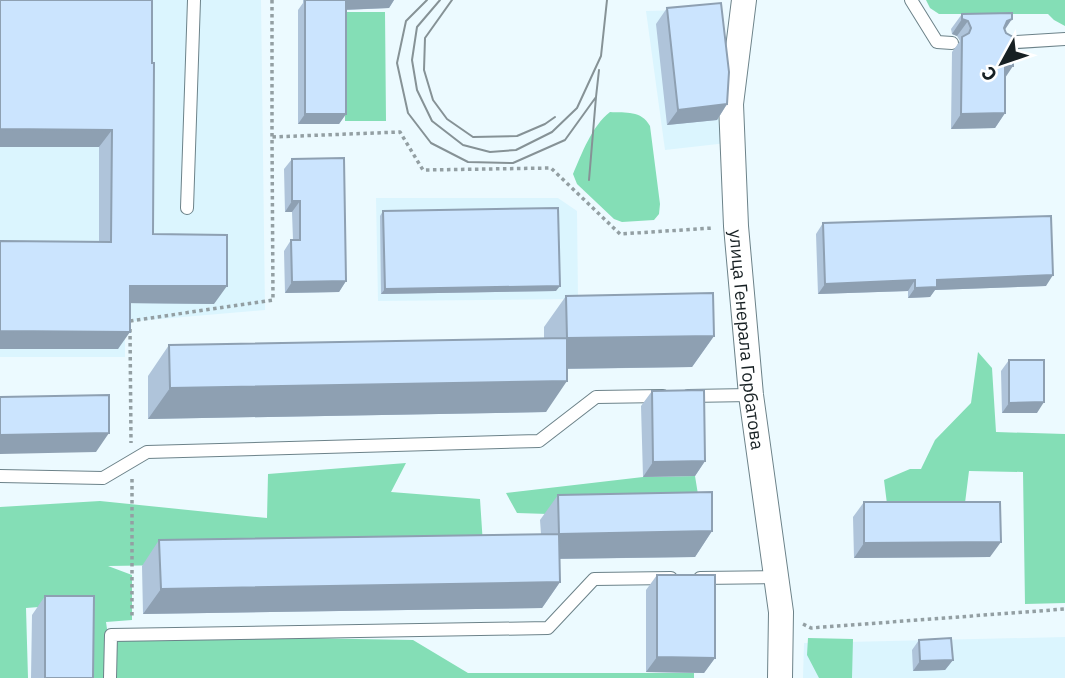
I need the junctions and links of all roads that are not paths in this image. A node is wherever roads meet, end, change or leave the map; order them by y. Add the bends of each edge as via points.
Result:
1 (194, 0) edge
2 (744, 0) edge
3 (911, 0) edge
4 (1065, 39) edge
5 (952, 43) dead end
6 (1002, 43) edge
7 (187, 208) dead end
8 (751, 395) junction
9 (0, 476) edge
10 (776, 577) junction
11 (110, 678) edge
12 (780, 678) edge

1 - 7 lane
2 - 8 street, улица Генерала Горбатова via 731,104
3 - 5 lane via 937,42
4 - 6 lane
8 - 9 lane via 596,397 539,441 146,452 103,478
8 - 10 street, улица Генерала Горбатова
10 - 11 lane via 594,579 548,628 111,635
10 - 12 street, улица Генерала Горбатова

